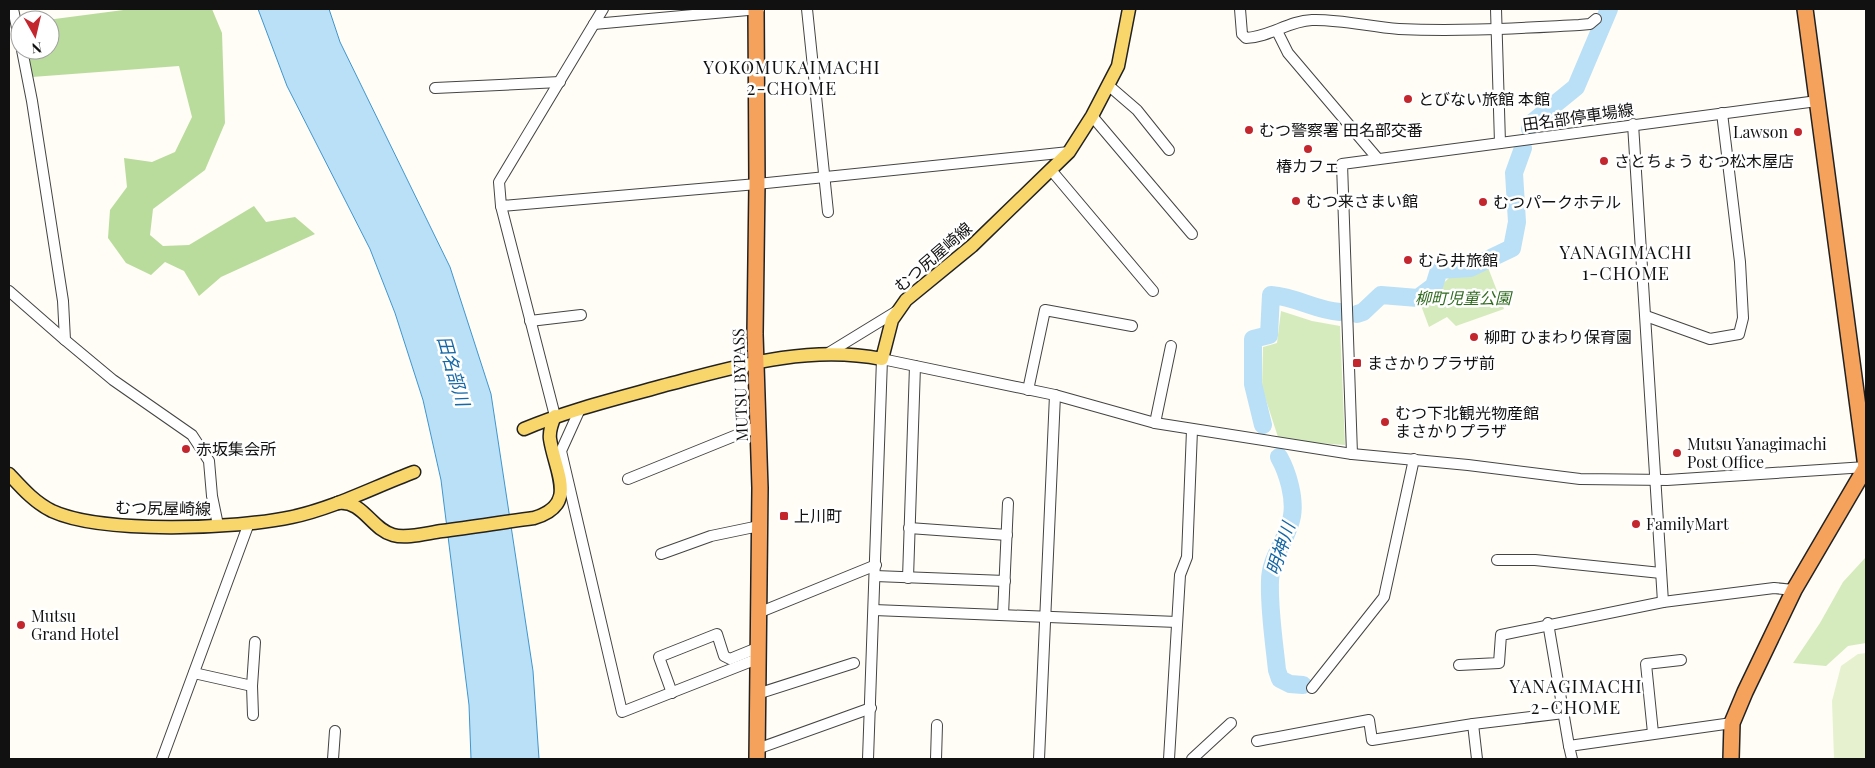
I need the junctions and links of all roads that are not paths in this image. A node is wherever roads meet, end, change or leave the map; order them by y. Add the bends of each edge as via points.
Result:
1 (604, 9) edge
2 (757, 9) edge
3 (807, 9) edge
4 (1129, 9) edge
5 (1240, 9) edge
6 (1496, 9) edge
7 (1806, 9) edge
8 (1596, 19) dead end
9 (594, 24) junction
10 (1495, 29) junction
11 (1277, 31) junction
12 (24, 60) edge
13 (560, 82) junction
14 (1108, 85) junction
15 (435, 88) dead end
16 (1817, 101) junction
17 (1722, 113) junction
18 (1092, 116) junction
19 (1633, 124) junction
20 (1500, 143) junction
21 (1169, 150) dead end
22 (1069, 152) junction
23 (1378, 159) junction
24 (1051, 170) junction
25 (824, 177) junction
26 (757, 184) junction
27 (501, 206) junction
28 (828, 212) dead end
29 (1192, 234) dead end
30 (1153, 290) dead end
31 (9, 291) edge
32 (897, 312) junction
33 (581, 315) dead end
34 (1646, 316) junction
35 (530, 321) junction
36 (1132, 326) dead end
37 (65, 340) junction
38 (1171, 346) dead end
39 (830, 352) junction
40 (882, 359) junction
41 (758, 361) junction
42 (915, 366) junction
43 (1028, 390) junction
44 (1055, 395) junction
45 (580, 409) junction
46 (554, 416) junction
47 (1155, 423) junction
48 (759, 426) junction
49 (524, 429) dead end
50 (1192, 430) junction
51 (1352, 454) junction
52 (1414, 459) junction
53 (1866, 467) edge
54 (414, 472) dead end
55 (9, 474) edge
56 (628, 479) dead end
57 (1655, 480) junction
58 (1008, 503) dead end
59 (331, 504) junction
60 (250, 523) junction
61 (218, 525) junction
62 (759, 526) junction
63 (909, 528) junction
64 (1007, 534) junction
65 (661, 554) dead end
66 (1497, 560) dead end
67 (876, 571) junction
68 (1661, 573) junction
69 (908, 578) junction
70 (1005, 581) junction
71 (1794, 590) junction
72 (1663, 602) junction
73 (874, 610) junction
74 (758, 613) junction
75 (1003, 615) junction
76 (1046, 617) junction
77 (1177, 622) junction
78 (1548, 623) junction
79 (255, 642) dead end
80 (757, 654) junction
81 (1681, 660) dead end
82 (854, 663) dead end
83 (1460, 666) dead end
84 (194, 673) junction
85 (252, 686) junction
86 (1312, 688) dead end
87 (672, 692) junction
88 (757, 694) junction
89 (871, 708) junction
90 (1564, 713) junction
91 (252, 715) dead end
92 (1230, 723) dead end
93 (1732, 723) junction
94 (1473, 724) junction
95 (938, 725) dead end
96 (335, 731) dead end
97 (1653, 733) junction
98 (1256, 741) dead end
99 (1570, 746) junction
100 (757, 754) edge
101 (162, 759) edge
102 (333, 759) edge
103 (868, 759) edge
104 (936, 759) edge
105 (1039, 759) edge
106 (1169, 759) edge
107 (1192, 759) edge
108 (1477, 759) edge
109 (1572, 759) edge
110 (1732, 759) edge

1 - 9 street
2 - 9 street
2 - 26 highway, MUTSU BYPASS
3 - 25 street
4 - 14 main road, むつ尻屋崎線 via 1118,66
5 - 11 street via 1242,34 1246,38
6 - 10 street
7 - 16 highway
8 - 10 street via 1590,24
9 - 13 street
10 - 11 street via 1400,29 1310,20
10 - 20 street
11 - 23 street via 1288,53
12 - 37 street via 60,282
13 - 15 street
13 - 27 street via 500,182
14 - 18 main road, むつ尻屋崎線
14 - 21 street via 1137,110
16 - 17 street, 田名部停車場線
16 - 53 highway
17 - 19 street, 田名部停車場線
17 - 34 street via 1740,262 1743,318 1739,334 1710,339
18 - 22 main road, むつ尻屋崎線
18 - 29 street
19 - 20 street, 田名部停車場線
19 - 34 street
20 - 23 street, 田名部停車場線
22 - 24 main road, むつ尻屋崎線
22 - 25 street
23 - 51 street, 田名部停車場線 via 1342,164
24 - 30 street
24 - 32 main road, むつ尻屋崎線 via 972,246 906,300
25 - 26 street
25 - 28 street
26 - 27 street
26 - 41 highway, MUTSU BYPASS via 755,334
27 - 35 street
31 - 37 street
32 - 39 street
32 - 40 main road, むつ尻屋崎線
33 - 35 street
34 - 57 street
35 - 46 street
36 - 43 street via 1045,310
37 - 61 street via 114,380 192,435 209,462
38 - 47 street
39 - 40 main road
39 - 41 main road
40 - 42 street
40 - 67 street
41 - 45 main road
41 - 48 highway, MUTSU BYPASS
42 - 43 street
42 - 63 street
43 - 44 street
44 - 47 street
44 - 76 street
45 - 46 main road
45 - 87 street via 562,451 622,712
46 - 49 main road
46 - 59 main road, むつ尻屋崎線 via 550,437 561,496 548,514 425,534 394,535 383,531 368,515 348,502
47 - 50 street
48 - 56 street
48 - 62 highway, MUTSU BYPASS
50 - 51 street
50 - 77 street via 1187,556 1180,575
51 - 52 street
52 - 57 street via 1580,479
52 - 86 street via 1384,597
53 - 57 street
53 - 71 highway
54 - 59 main road, むつ尻屋崎線
55 - 61 main road, むつ尻屋崎線 via 36,502 72,518 121,525
57 - 68 street
58 - 64 street
59 - 60 main road, むつ尻屋崎線 via 292,517
60 - 61 main road, むつ尻屋崎線
60 - 84 street
62 - 65 street via 711,536
62 - 74 highway, MUTSU BYPASS
63 - 64 street
63 - 69 street
64 - 70 street
66 - 68 street via 1535,560
67 - 69 street
67 - 73 street
67 - 74 street
68 - 72 street
69 - 70 street
70 - 75 street
71 - 72 street via 1774,588
71 - 93 highway
72 - 78 street
73 - 75 street
73 - 89 street
74 - 80 highway, MUTSU BYPASS
75 - 76 street
76 - 77 street
76 - 105 street
77 - 106 street
78 - 83 street via 1501,634 1499,663
78 - 90 street
79 - 85 street
80 - 87 street
80 - 87 street via 730,659 724,656 717,634 659,657
80 - 88 highway, MUTSU BYPASS
81 - 97 street via 1646,664
82 - 88 street
84 - 85 street
84 - 101 street
85 - 91 street
88 - 100 highway, MUTSU BYPASS
89 - 100 street
89 - 103 street
90 - 94 street
90 - 99 street
92 - 107 street
93 - 97 street
93 - 110 highway
94 - 98 street via 1372,740 1369,720
94 - 108 street
95 - 104 street
96 - 102 street
97 - 99 street
99 - 109 street

